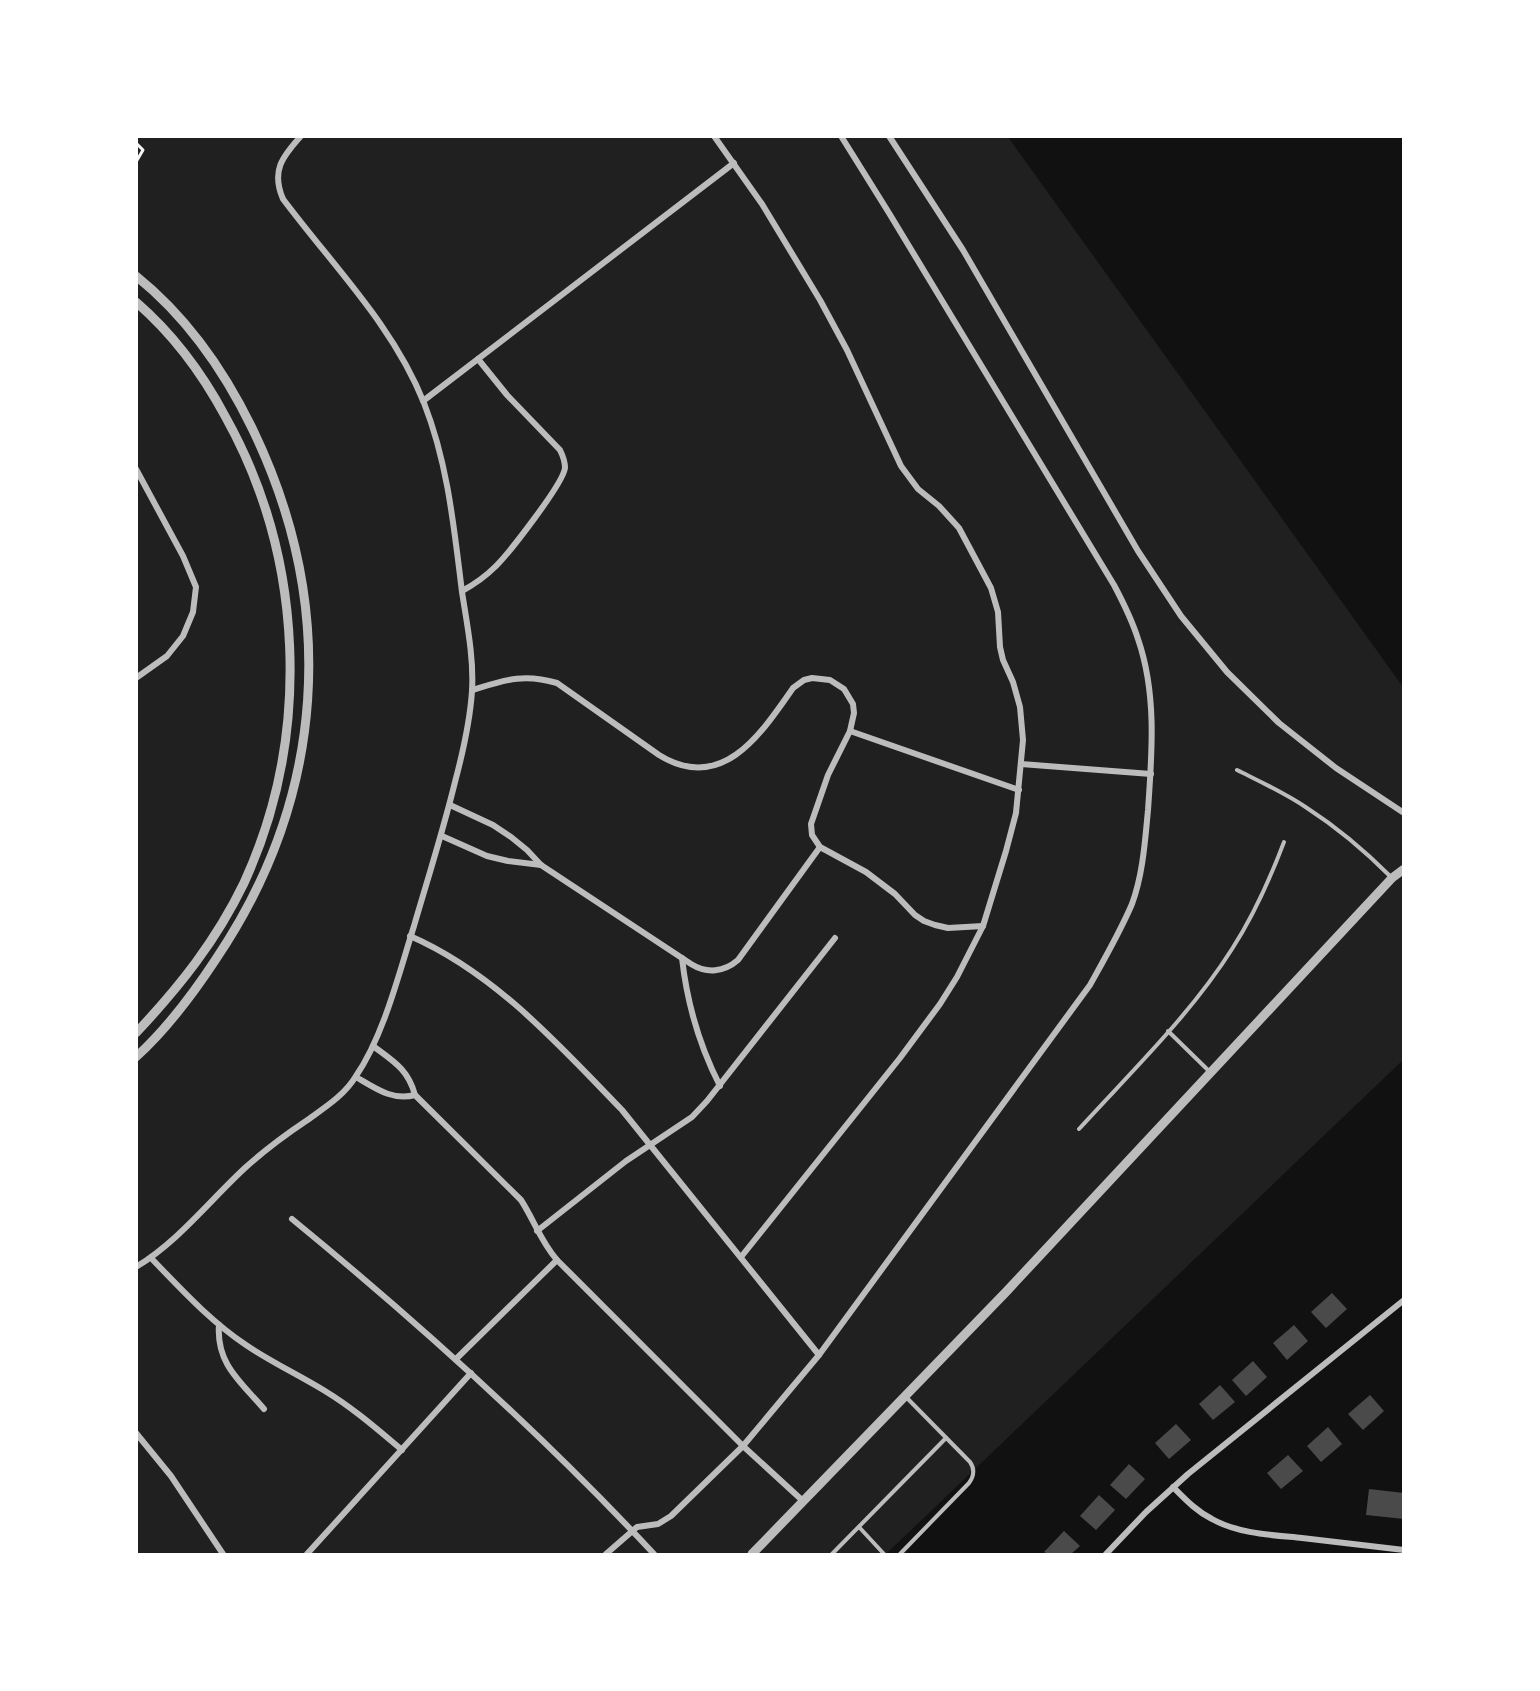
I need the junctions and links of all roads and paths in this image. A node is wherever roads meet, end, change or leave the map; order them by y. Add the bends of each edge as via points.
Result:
1 (301, 136) edge
2 (714, 136) edge
3 (841, 136) edge
4 (889, 136) edge
5 (136, 143) edge
6 (136, 162) edge
7 (734, 163) junction
8 (136, 276) edge
9 (136, 302) edge
10 (478, 359) junction
11 (423, 401) junction
12 (136, 469) edge
13 (462, 591) junction
14 (136, 678) edge
15 (472, 690) junction
16 (850, 731) junction
17 (1021, 764) junction
18 (1237, 770) dead end
19 (1151, 774) junction
20 (1019, 790) junction
21 (450, 805) junction
22 (1404, 813) edge
23 (442, 836) junction
24 (1284, 842) dead end
25 (820, 848) junction
26 (542, 865) junction
27 (1404, 869) edge
28 (1392, 878) junction
29 (983, 926) junction
30 (410, 936) junction
31 (835, 938) dead end
32 (682, 958) junction
33 (1168, 1031) junction
34 (136, 1033) edge
35 (373, 1046) junction
36 (136, 1057) edge
37 (1210, 1072) junction
38 (356, 1077) junction
39 (720, 1086) junction
40 (415, 1095) junction
41 (1079, 1130) dead end
42 (650, 1145) junction
43 (292, 1219) dead end
44 (537, 1231) junction
45 (741, 1257) junction
46 (151, 1258) junction
47 (557, 1260) junction
48 (136, 1267) edge
49 (1404, 1300) edge
50 (219, 1325) junction
51 (819, 1355) junction
52 (456, 1359) junction
53 (471, 1373) junction
54 (905, 1396) junction
55 (264, 1409) dead end
56 (136, 1433) edge
57 (946, 1438) junction
58 (743, 1446) junction
59 (402, 1450) junction
60 (1173, 1487) junction
61 (803, 1501) junction
62 (859, 1527) junction
63 (632, 1531) junction
64 (1404, 1550) edge
65 (223, 1554) edge
66 (307, 1554) edge
67 (606, 1554) edge
68 (654, 1554) edge
69 (752, 1554) edge
70 (832, 1554) edge
71 (884, 1554) edge
72 (900, 1554) edge
73 (1106, 1554) edge

1 - 11 street via 281,162 278,181 284,199 382,326
2 - 7 street
3 - 19 street via 1128,611 1147,669
4 - 22 street via 963,250 1180,616 1227,672 1279,723 1336,768
5 - 6 path via 143,150
7 - 10 street
7 - 17 street via 820,300 901,466 918,489 959,528 991,588 1003,660 1020,707
8 - 36 street via 168,304 196,338 246,416 262,450 294,545 306,608 309,672 298,771 283,826 261,880 196,990
9 - 34 street via 198,371 245,454 276,545 284,580 291,652 282,760 251,865 200,957
10 - 11 street
10 - 13 street via 561,450 565,469 557,486 505,556
11 - 13 street via 448,484
12 - 14 street via 196,587 193,612 183,636 166,656
13 - 15 street
15 - 16 street via 514,678 557,683 667,760 695,768 718,764 738,753 766,726 793,687 812,678 838,684 850,696 854,713
15 - 21 street
16 - 20 street
16 - 25 street via 828,775 811,824
17 - 19 street
17 - 20 street
18 - 28 lane via 1306,807
19 - 51 street via 1140,876 1113,945 1090,985
20 - 29 street
21 - 23 street
21 - 26 street via 493,825
23 - 26 street via 487,856
23 - 30 street
24 - 33 lane via 1261,898 1232,950
25 - 29 street via 866,872 924,921 948,928
25 - 32 street via 734,964 721,970 706,970
26 - 32 street
27 - 28 street
28 - 37 street
29 - 45 street via 957,977 922,1030
30 - 35 street
30 - 42 street via 461,962 513,1004 622,1110
31 - 39 street
32 - 39 street via 694,1024
33 - 37 lane
33 - 41 lane
35 - 38 street
35 - 40 street via 405,1072
37 - 54 street
38 - 40 street via 389,1095
38 - 46 street via 334,1101 248,1165
39 - 42 street via 692,1117
40 - 44 street via 521,1200
42 - 44 street
42 - 45 street
43 - 52 street
44 - 47 street
45 - 51 street
46 - 48 street
46 - 50 street
47 - 52 street
47 - 58 street
49 - 60 street
50 - 55 street via 224,1360
50 - 59 street via 353,1410
51 - 58 street
52 - 53 street
53 - 59 street
53 - 63 street
54 - 57 lane
54 - 61 street
56 - 65 street via 171,1476
57 - 62 lane
57 - 72 lane via 972,1465 974,1474
58 - 61 street
58 - 63 street via 665,1521
59 - 66 street
60 - 64 street via 1200,1512 1228,1526 1264,1534
60 - 73 street
61 - 69 street
62 - 70 lane
62 - 71 lane
63 - 67 street
63 - 68 street

